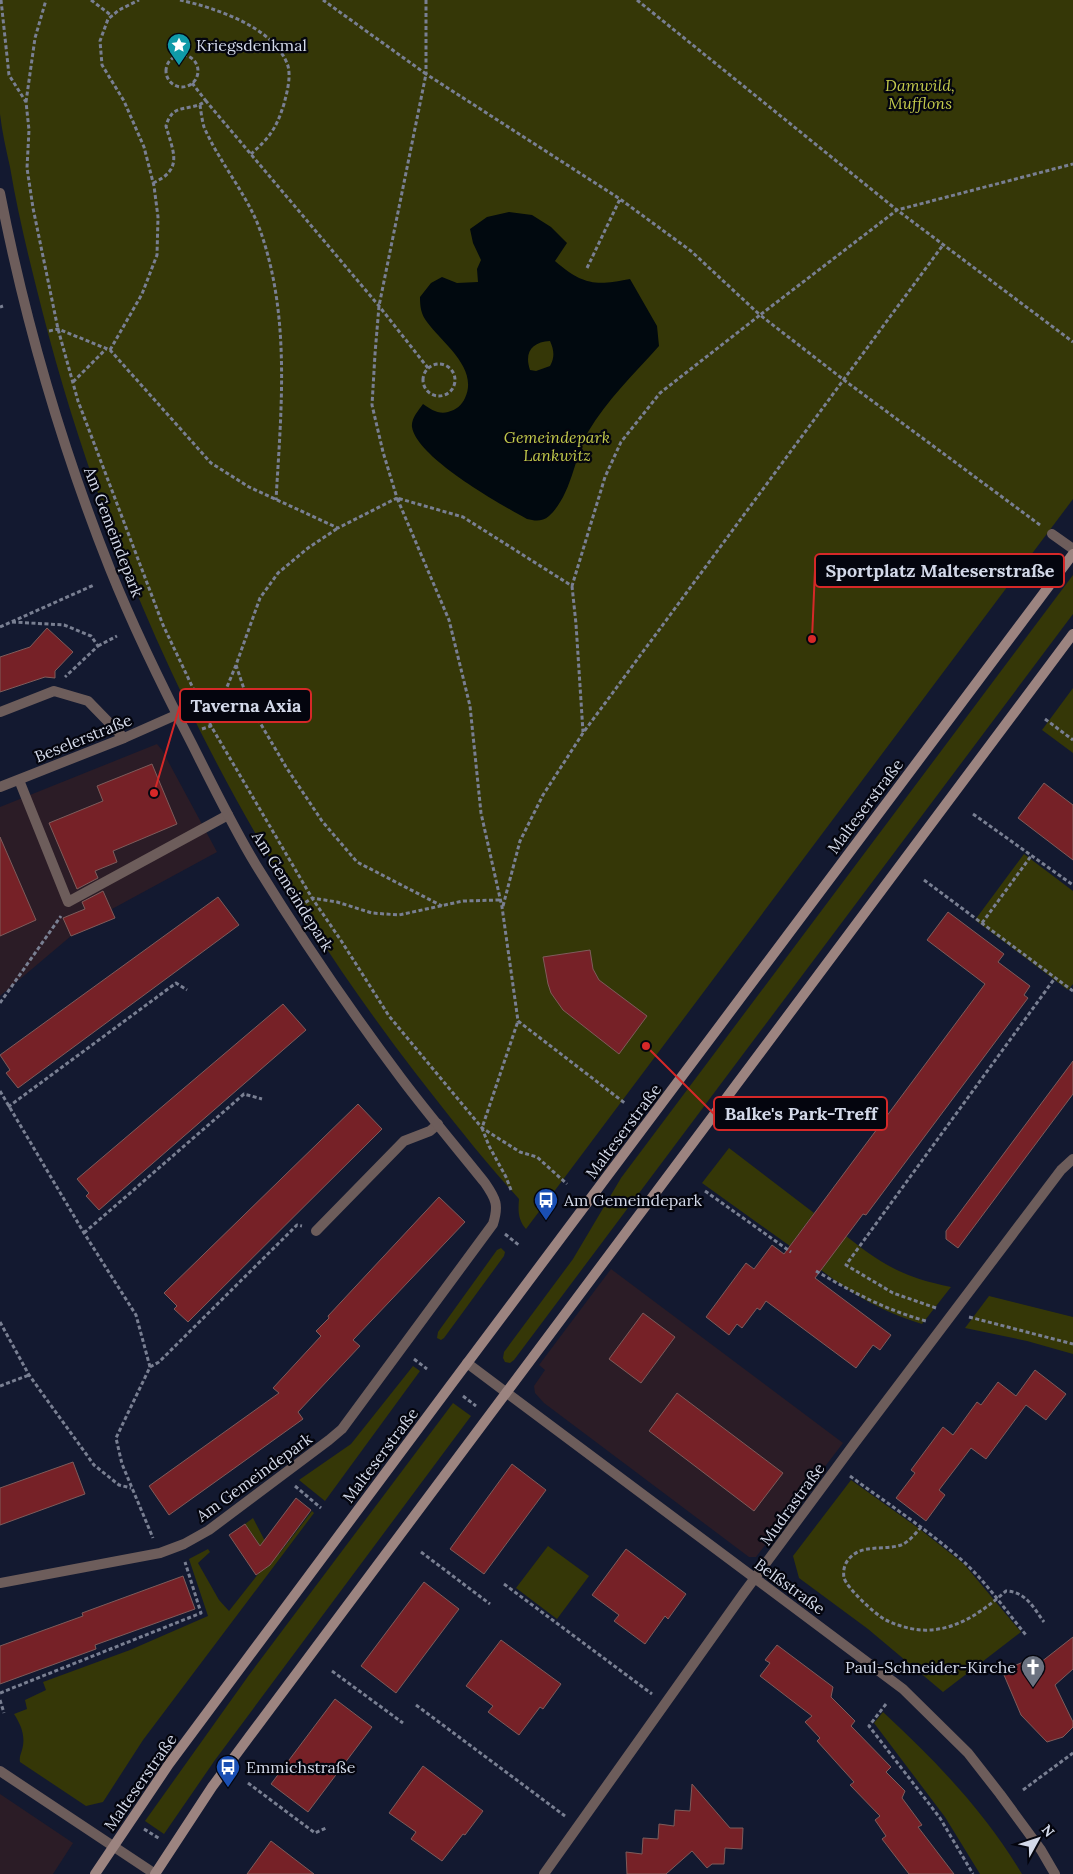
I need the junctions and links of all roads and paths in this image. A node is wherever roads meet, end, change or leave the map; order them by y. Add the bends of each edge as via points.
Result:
1 (1, 0) edge
2 (46, 0) edge
3 (91, 0) edge
4 (139, 0) edge
5 (180, 0) edge
6 (323, 0) edge
7 (426, 0) edge
8 (637, 0) edge
9 (112, 16) junction
10 (426, 74) junction
11 (192, 83) junction
12 (206, 101) junction
13 (26, 102) junction
14 (200, 105) junction
15 (251, 154) junction
16 (1073, 164) edge
17 (153, 183) junction
18 (0, 193) edge
19 (620, 199) junction
20 (897, 210) junction
21 (943, 245) junction
22 (587, 268) dead end
23 (379, 306) junction
24 (760, 315) junction
25 (58, 329) junction
26 (33, 334) junction
27 (1073, 342) edge
28 (106, 348) junction
29 (110, 350) junction
30 (428, 368) junction
31 (844, 380) junction
32 (73, 382) junction
33 (397, 498) junction
34 (276, 500) junction
35 (338, 528) junction
36 (1052, 534) joint
37 (1073, 549) edge
38 (1073, 554) edge
39 (94, 585) dead end
40 (572, 586) junction
41 (12, 622) junction
42 (0, 627) edge
43 (1073, 634) edge
44 (117, 636) dead end
45 (98, 646) junction
46 (236, 665) junction
47 (54, 691) junction
48 (0, 712) edge
49 (176, 715) junction
50 (1045, 719) dead end
51 (211, 726) junction
52 (196, 730) dead end
53 (583, 733) junction
54 (124, 738) junction
55 (1073, 740) edge
56 (19, 780) junction
57 (0, 787) edge
58 (973, 814) dead end
59 (228, 815) junction
60 (1031, 856) junction
61 (924, 880) dead end
62 (1073, 885) edge
63 (312, 898) junction
64 (500, 900) junction
65 (68, 902) junction
66 (442, 906) junction
67 (502, 907) junction
68 (288, 914) junction
69 (982, 923) junction
70 (1055, 978) junction
71 (187, 990) dead end
72 (1073, 991) edge
73 (0, 1003) edge
74 (518, 1021) junction
75 (0, 1091) edge
76 (262, 1098) dead end
77 (626, 1104) dead end
78 (8, 1107) junction
79 (438, 1124) junction
80 (482, 1128) junction
81 (1073, 1159) edge
82 (567, 1184) dead end
83 (706, 1191) dead end
84 (513, 1195) dead end
85 (508, 1228) dead end
86 (316, 1231) joint
87 (501, 1231) dead end
88 (84, 1233) junction
89 (505, 1234) junction
90 (520, 1246) dead end
91 (791, 1252) dead end
92 (816, 1271) dead end
93 (938, 1308) dead end
94 (968, 1317) dead end
95 (928, 1321) dead end
96 (0, 1322) edge
97 (1073, 1344) edge
98 (467, 1363) junction
99 (150, 1367) junction
100 (29, 1375) junction
101 (0, 1386) edge
102 (506, 1392) junction
103 (458, 1393) dead end
104 (479, 1409) dead end
105 (850, 1476) dead end
106 (293, 1484) dead end
107 (131, 1488) junction
108 (322, 1508) dead end
109 (922, 1527) junction
110 (421, 1552) dead end
111 (160, 1554) junction
112 (184, 1557) dead end
113 (755, 1579) junction
114 (0, 1583) edge
115 (504, 1584) dead end
116 (997, 1599) junction
117 (490, 1604) dead end
118 (1044, 1622) dead end
119 (1026, 1635) dead end
120 (332, 1671) dead end
121 (0, 1692) edge
122 (652, 1695) dead end
123 (0, 1700) edge
124 (886, 1704) dead end
125 (416, 1705) dead end
126 (4, 1713) dead end
127 (403, 1723) dead end
128 (1073, 1753) edge
129 (0, 1771) edge
130 (248, 1783) dead end
131 (1022, 1790) dead end
132 (566, 1816) dead end
133 (140, 1826) dead end
134 (326, 1828) dead end
135 (162, 1840) dead end
136 (113, 1847) junction
137 (95, 1874) edge
138 (155, 1874) edge
139 (544, 1874) edge
140 (974, 1874) edge
141 (1055, 1874) edge

1 - 13 path via 9,75
2 - 13 path via 35,38
3 - 9 path
4 - 9 path
5 - 15 path via 232,16 267,37 282,54 288,67 287,92 280,118 270,138
6 - 10 path
7 - 10 path
8 - 20 path
9 - 17 path via 100,41 102,65 124,101 144,147
10 - 19 path
10 - 23 path
11 - 11 path via 198,75 196,62 185,55 172,59 166,70 171,82 183,87
11 - 12 path
12 - 14 path
12 - 15 path
13 - 25 path via 33,208
14 - 17 path via 171,114 166,126 175,156 165,178
14 - 34 path via 204,126 260,229 272,269 282,337
15 - 23 path
16 - 20 path
17 - 29 path via 158,217 157,255 142,294
18 - 26 street, Am Gemeindepark
19 - 22 path
19 - 24 path via 691,251
20 - 21 path
20 - 24 path
21 - 27 path
21 - 31 path
23 - 30 path
23 - 33 path via 372,405
24 - 31 path
24 - 40 path via 660,393 621,442 605,477
25 - 26 path
25 - 28 path
25 - 32 path
26 - 49 street, Am Gemeindepark via 97,535
28 - 29 path
28 - 32 path
29 - 34 path via 211,463
30 - 30 path via 423,377 423,386 428,392 435,396 451,392 455,375 450,368 442,364
31 - 36 path
31 - 53 path
32 - 51 path via 163,625
33 - 35 path
33 - 40 path via 463,517
33 - 64 path via 449,620 470,706 481,813
34 - 35 path
35 - 46 path via 278,573 260,598
36 - 37 street
38 - 98 main road, Malteserstraße
39 - 41 path
40 - 53 path
41 - 42 path
41 - 45 path via 64,625 91,636
43 - 102 main road
44 - 45 path
45 - 47 path via 60,681
46 - 51 path
46 - 66 path via 249,704 286,767 322,821 357,862
47 - 48 street
47 - 54 street via 88,701
49 - 54 street, Beselerstraße
49 - 59 street, Am Gemeindepark
50 - 55 path
51 - 52 path
51 - 63 path
53 - 67 path via 543,795 520,841
54 - 56 street, Beselerstraße
56 - 57 street, Beselerstraße
56 - 65 street
58 - 60 path
59 - 65 street
59 - 68 street, Am Gemeindepark
60 - 62 path
60 - 69 path
61 - 69 path
63 - 66 path via 372,913 399,915
63 - 68 path
63 - 80 path via 389,1016
64 - 66 path via 463,901
64 - 67 path
65 - 73 path
67 - 74 path
68 - 79 street, Am Gemeindepark via 402,1080
69 - 70 path
70 - 72 path
70 - 93 path via 846,1265 893,1292
71 - 78 path via 176,983
74 - 77 path
74 - 80 path
75 - 78 path
76 - 88 path via 244,1094
78 - 88 path
79 - 86 street via 430,1131 404,1141
79 - 111 street, Am Gemeindepark via 495,1197 497,1211 493,1224 342,1429 209,1530
80 - 82 path via 520,1152 537,1157
80 - 84 path
81 - 113 street, Mudrastraße via 1061,1170 969,1291
83 - 91 path
85 - 89 path
86 - 99 path via 297,1225 159,1362
87 - 89 path
88 - 99 path via 136,1315
89 - 90 path
92 - 95 path via 865,1299
94 - 97 path
96 - 100 path
98 - 102 street, Belßstraße
98 - 136 main road, Malteserstraße via 169,1764
99 - 107 path via 116,1438
100 - 101 path
100 - 107 path via 94,1465 119,1485
102 - 113 street, Belßstraße
102 - 138 main road via 212,1787
103 - 104 path
105 - 109 path
106 - 108 path
107 - 111 path
109 - 116 path via 965,1563
109 - 116 path via 904,1544 854,1553 844,1570 845,1580 855,1593 883,1618 900,1626 921,1630 963,1622
110 - 117 path
111 - 114 street, Am Gemeindepark
112 - 121 path via 200,1613
113 - 139 street, Mudrastraße
113 - 141 street, Belßstraße via 903,1689 932,1716 968,1753 1000,1794
115 - 122 path
116 - 118 path via 1006,1591 1016,1592 1024,1596
116 - 119 path
120 - 127 path
123 - 126 path
124 - 140 path via 869,1726 940,1818
125 - 132 path
128 - 131 path
129 - 136 street
130 - 134 path via 316,1833
133 - 135 path
136 - 137 main road, Malteserstraße
136 - 138 street

